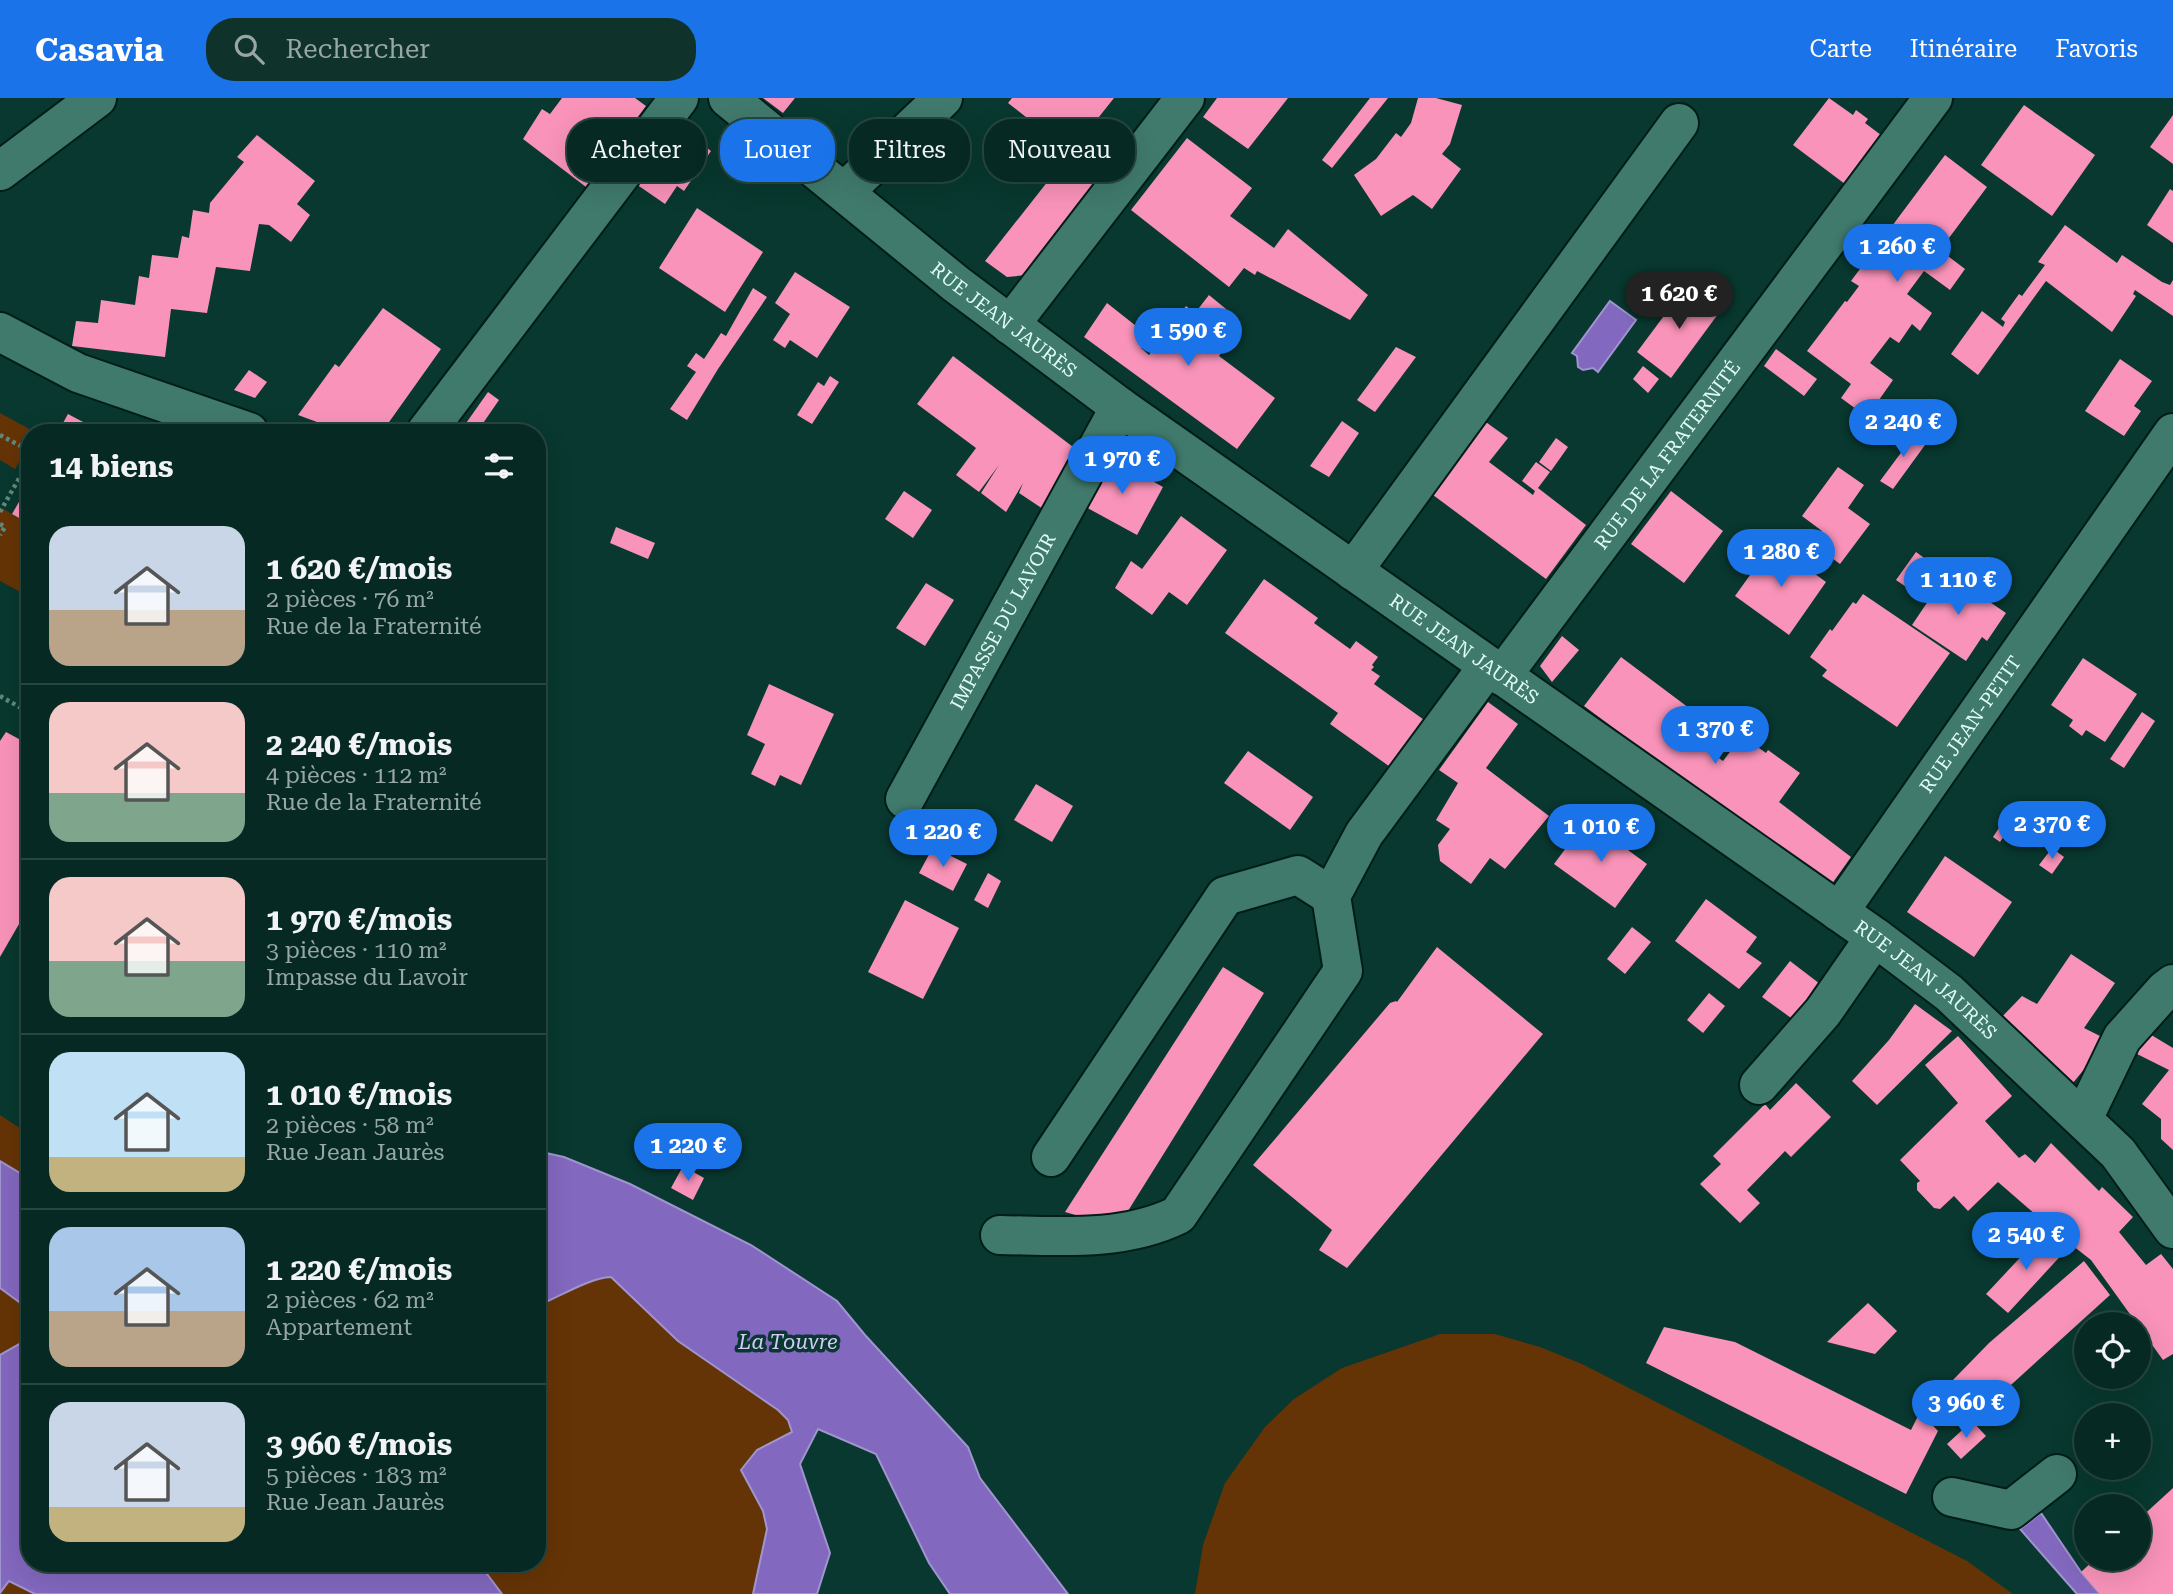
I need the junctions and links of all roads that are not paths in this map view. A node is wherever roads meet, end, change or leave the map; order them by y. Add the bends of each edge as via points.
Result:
1 (97, 98) edge
2 (678, 98) edge
3 (728, 98) edge
4 (943, 98) edge
5 (1185, 98) edge
6 (1933, 98) edge
7 (1679, 123) dead end
8 (0, 171) edge
9 (844, 192) junction
10 (1010, 325) junction
11 (0, 332) edge
12 (1120, 407) junction
13 (226, 424) edge
14 (432, 424) edge
15 (2173, 433) edge
16 (1353, 571) junction
17 (1495, 671) junction
18 (905, 799) dead end
19 (1331, 896) junction
20 (1839, 912) junction
21 (1875, 937) junction
22 (2173, 984) edge
23 (1759, 1085) dead end
24 (2083, 1119) junction
25 (1051, 1157) dead end
26 (2173, 1228) edge
27 (1000, 1235) dead end
28 (2057, 1474) dead end
29 (1952, 1497) dead end

1 - 8 street
2 - 14 street
3 - 9 street, RUE JEAN JAURÈS
4 - 9 street
5 - 10 street
6 - 17 street, RUE DE LA FRATERNITÉ
7 - 16 street
9 - 10 street, RUE JEAN JAURÈS
10 - 12 street, RUE JEAN JAURÈS
11 - 13 street via 78,373
12 - 16 street, RUE JEAN JAURÈS
12 - 18 street, IMPASSE DU LAVOIR
15 - 20 street, RUE JEAN-PETIT
16 - 17 street, RUE JEAN JAURÈS
17 - 19 street, RUE DE LA FRATERNITÉ via 1364,834
17 - 20 street, RUE JEAN JAURÈS
19 - 25 street via 1298,875 1225,896
19 - 27 street via 1343,971 1178,1215 1099,1236
20 - 21 street, RUE JEAN JAURÈS
21 - 23 street via 1823,1012
21 - 24 street, RUE JEAN JAURÈS via 1949,993
22 - 24 street via 2122,1038
24 - 26 street, RUE JEAN JAURÈS via 2118,1153
28 - 29 street via 2011,1510

